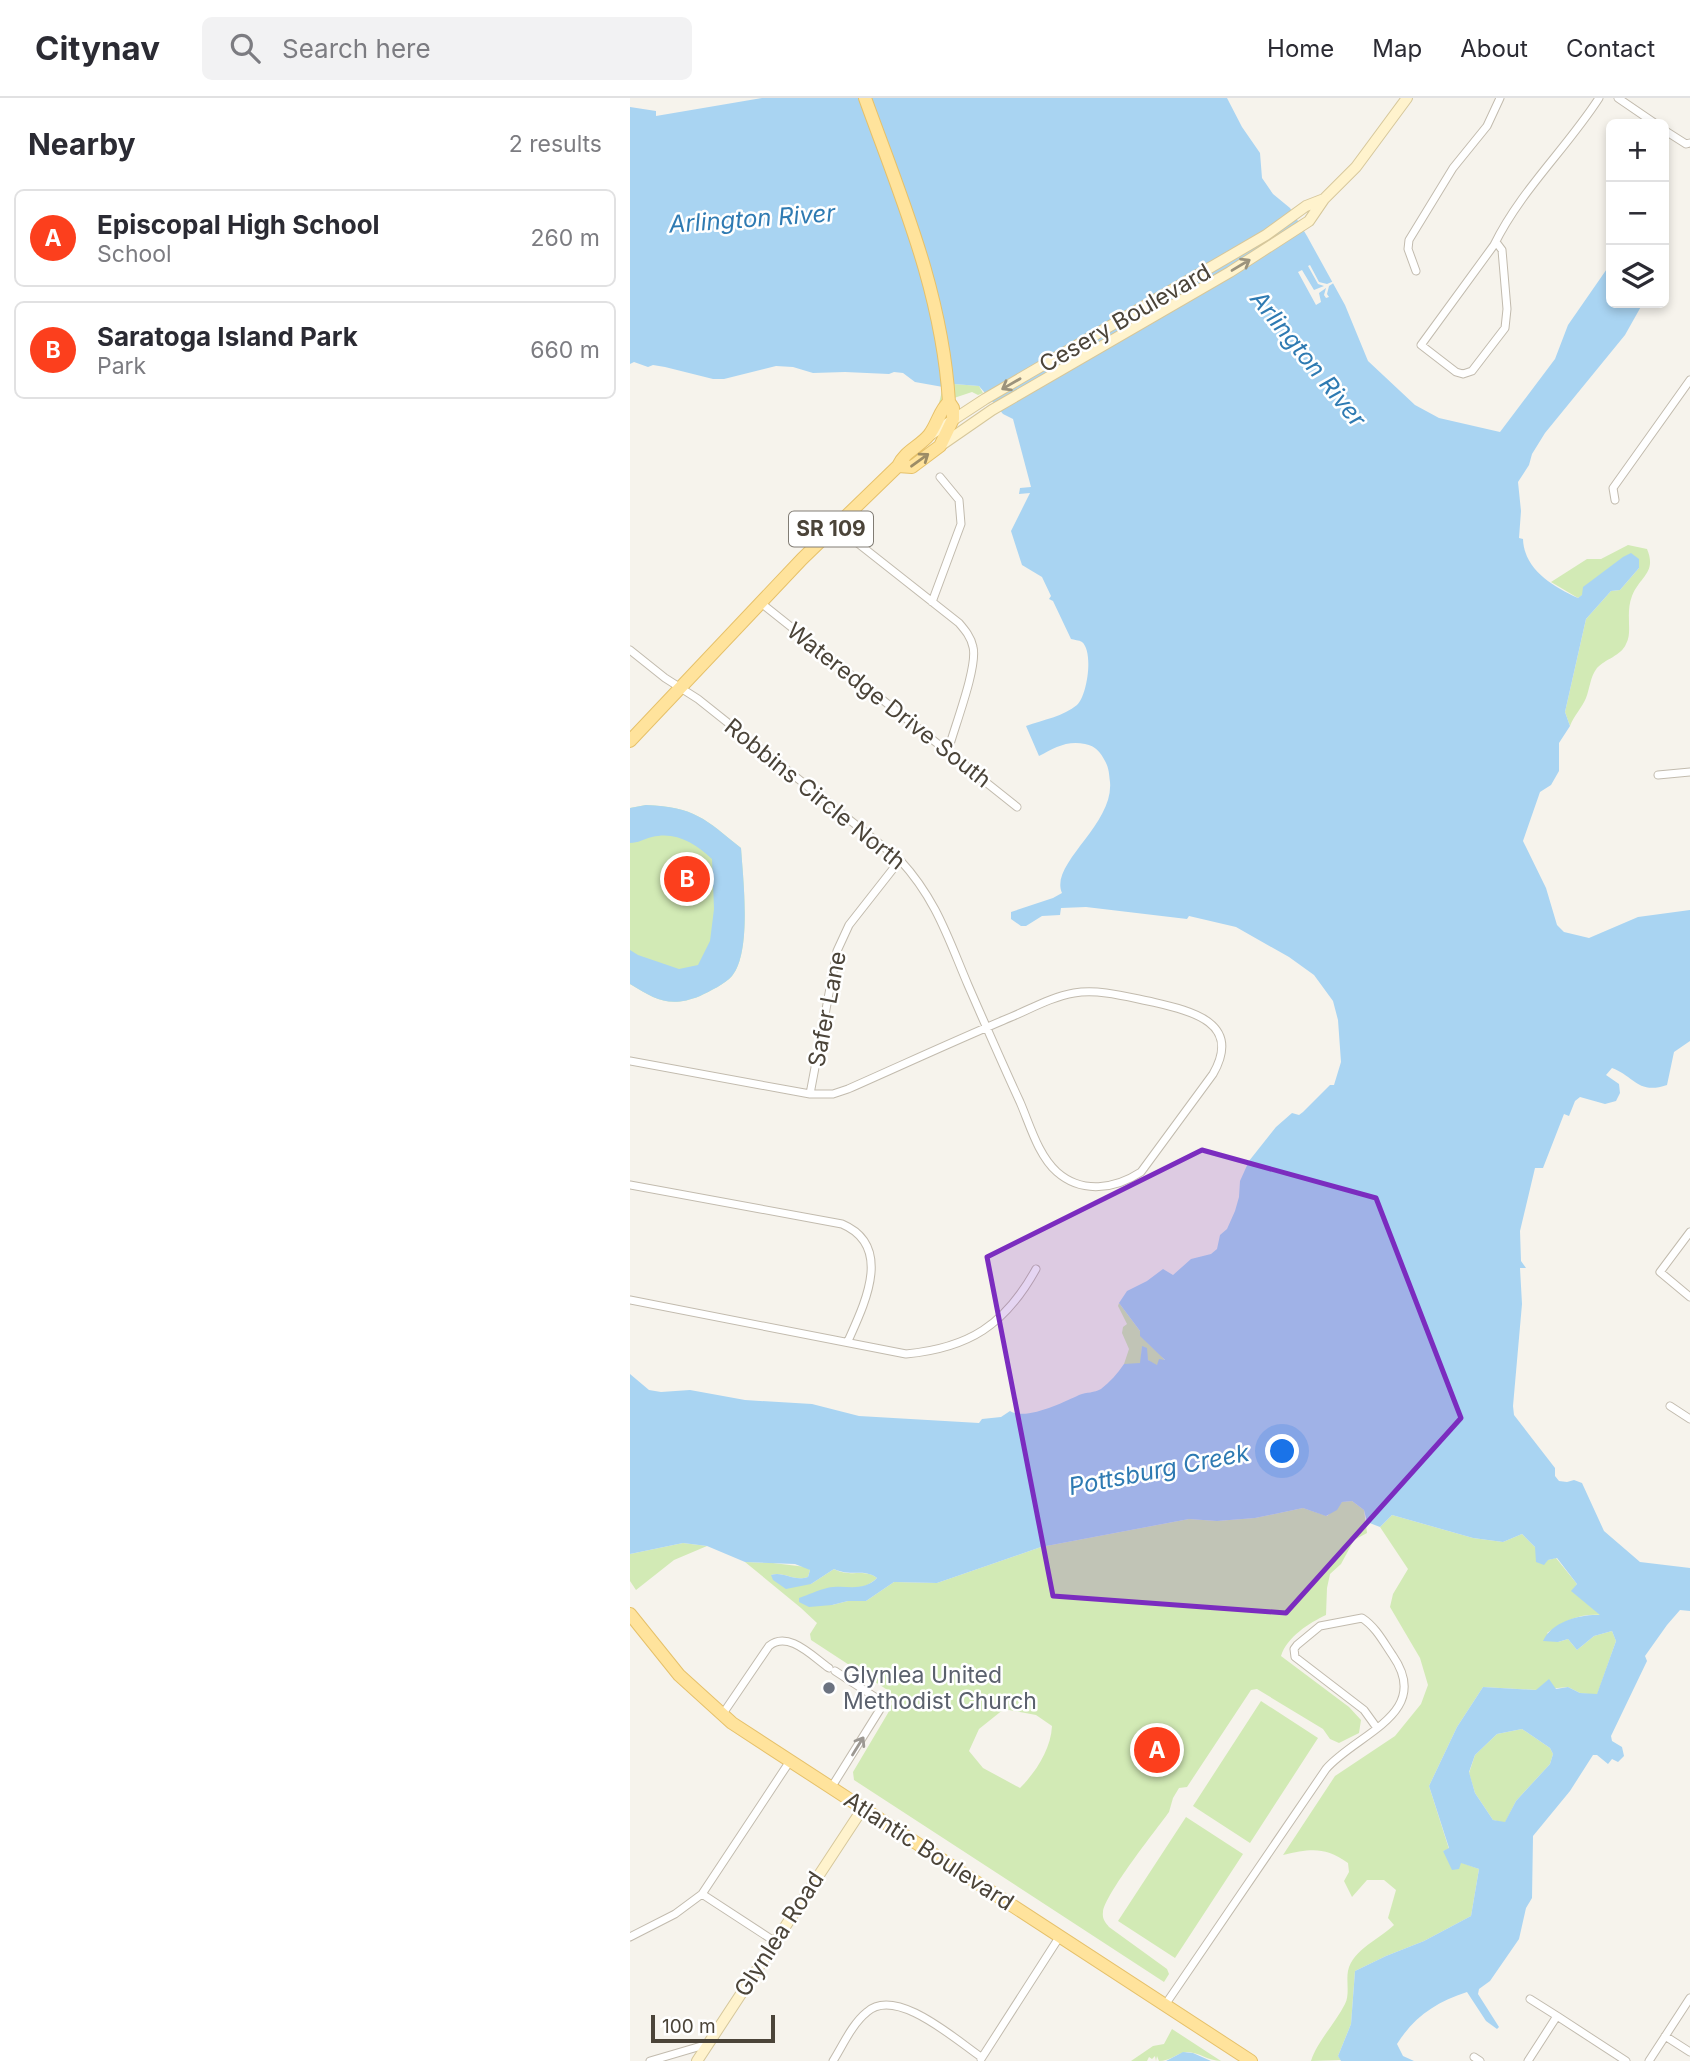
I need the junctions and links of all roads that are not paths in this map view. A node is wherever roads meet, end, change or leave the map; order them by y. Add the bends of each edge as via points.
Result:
1 (865, 98) edge
2 (1408, 98) edge
3 (1500, 98) edge
4 (1600, 98) edge
5 (1618, 98) edge
6 (1649, 119) edge
7 (1669, 133) edge
8 (1690, 143) edge
9 (1324, 200) junction
10 (1496, 242) junction
11 (1416, 271) dead end
12 (1690, 380) edge
13 (948, 402) junction
14 (953, 419) junction
15 (927, 437) junction
16 (940, 446) junction
17 (898, 466) junction
18 (940, 477) dead end
19 (1615, 500) dead end
20 (835, 525) junction
21 (932, 602) junction
22 (761, 603) junction
23 (630, 650) edge
24 (681, 688) junction
25 (630, 741) edge
26 (948, 751) junction
27 (1690, 772) edge
28 (1658, 775) dead end
29 (1017, 807) dead end
30 (900, 860) junction
31 (987, 1028) junction
32 (630, 1061) edge
33 (810, 1094) junction
34 (630, 1185) edge
35 (1690, 1232) edge
36 (1035, 1269) dead end
37 (1690, 1297) edge
38 (630, 1300) edge
39 (848, 1341) junction
40 (1670, 1406) dead end
41 (1690, 1419) edge
42 (630, 1614) edge
43 (722, 1715) junction
44 (1377, 1728) junction
45 (790, 1761) junction
46 (831, 1788) junction
47 (863, 1808) junction
48 (702, 1894) junction
49 (1060, 1936) junction
50 (630, 1937) edge
51 (774, 1941) junction
52 (1690, 1998) edge
53 (1530, 1999) dead end
54 (1165, 2005) junction
55 (1557, 2016) junction
56 (1665, 2036) junction
57 (708, 2044) junction
58 (1690, 2052) edge
59 (980, 2059) edge
60 (652, 2061) edge
61 (697, 2061) edge
62 (833, 2061) edge
63 (1251, 2061) edge
64 (1528, 2061) edge
65 (1626, 2061) edge
66 (1648, 2061) edge

1 - 13 main road via 926,268 940,326
2 - 9 main road, Cesery Boulevard / SR 109 via 1356,167
3 - 11 street via 1488,126 1453,168 1409,240
4 - 10 street via 1541,172
5 - 6 street
7 - 8 street
9 -> 14 main road, Cesery Boulevard / SR 109 via 1306,206 1266,235
16 -> 9 main road, Cesery Boulevard / SR 109 via 992,410 1230,272 1309,221
10 - 10 street via 1421,345 1463,374 1472,371 1505,328 1502,250
12 - 19 street via 1613,488
13 - 14 main road
13 - 15 main road
14 - 15 main road, Cesery Boulevard / SR 109
14 - 16 main road
15 - 17 main road, SR 109 via 902,456
17 -> 16 main road, SR 109 via 912,467
17 - 20 main road, SR 109
18 - 21 street via 959,500 961,524
20 - 21 street
20 - 22 main road, SR 109
21 - 26 street via 965,629 974,647 973,666
22 - 24 main road, SR 109
22 - 26 street, Wateredge Drive South
23 - 24 street, Robbins Circle North
24 - 25 main road, SR 109
24 - 30 street, Robbins Circle North
26 - 29 street, Wateredge Drive South
27 - 28 street
30 - 31 street, Robbins Circle North via 935,907
30 - 33 street, Safer Lane via 849,925 837,951
31 - 31 street via 1043,1154 1059,1173 1086,1186 1121,1183 1141,1172 1219,1064 1219,1036 1208,1020 1189,1010 1125,996 1089,992 1056,998
31 - 33 street via 848,1089
32 - 33 street
34 - 39 street via 850,1228 868,1247 871,1267 866,1298
35 - 37 street via 1660,1272
36 - 39 street via 1016,1299 968,1341 906,1354
38 - 39 street
40 - 41 street
42 - 43 main road, Atlantic Boulevard via 679,1675
43 - 45 main road, Atlantic Boulevard
46 -> 43 street via 884,1703 788,1641 775,1641
44 - 44 street via 1399,1709 1405,1692 1402,1668 1363,1618 1320,1626 1297,1645 1295,1657 1364,1710
44 - 54 street via 1326,1769
45 - 46 main road, Atlantic Boulevard
45 - 48 street
46 - 47 main road, Atlantic Boulevard
47 - 49 main road, Atlantic Boulevard
47 - 51 main road, Glynlea Road
48 - 50 street
48 - 51 street
49 - 54 main road, Atlantic Boulevard
49 - 59 street
51 - 57 main road, Glynlea Road
52 - 56 street
53 - 55 street
54 - 63 main road, Atlantic Boulevard
55 - 64 street
55 - 65 street
56 - 58 street
56 - 66 street
57 - 60 street
57 - 61 main road, Glynlea Road
59 - 62 street via 914,2012 889,2004 867,2011

